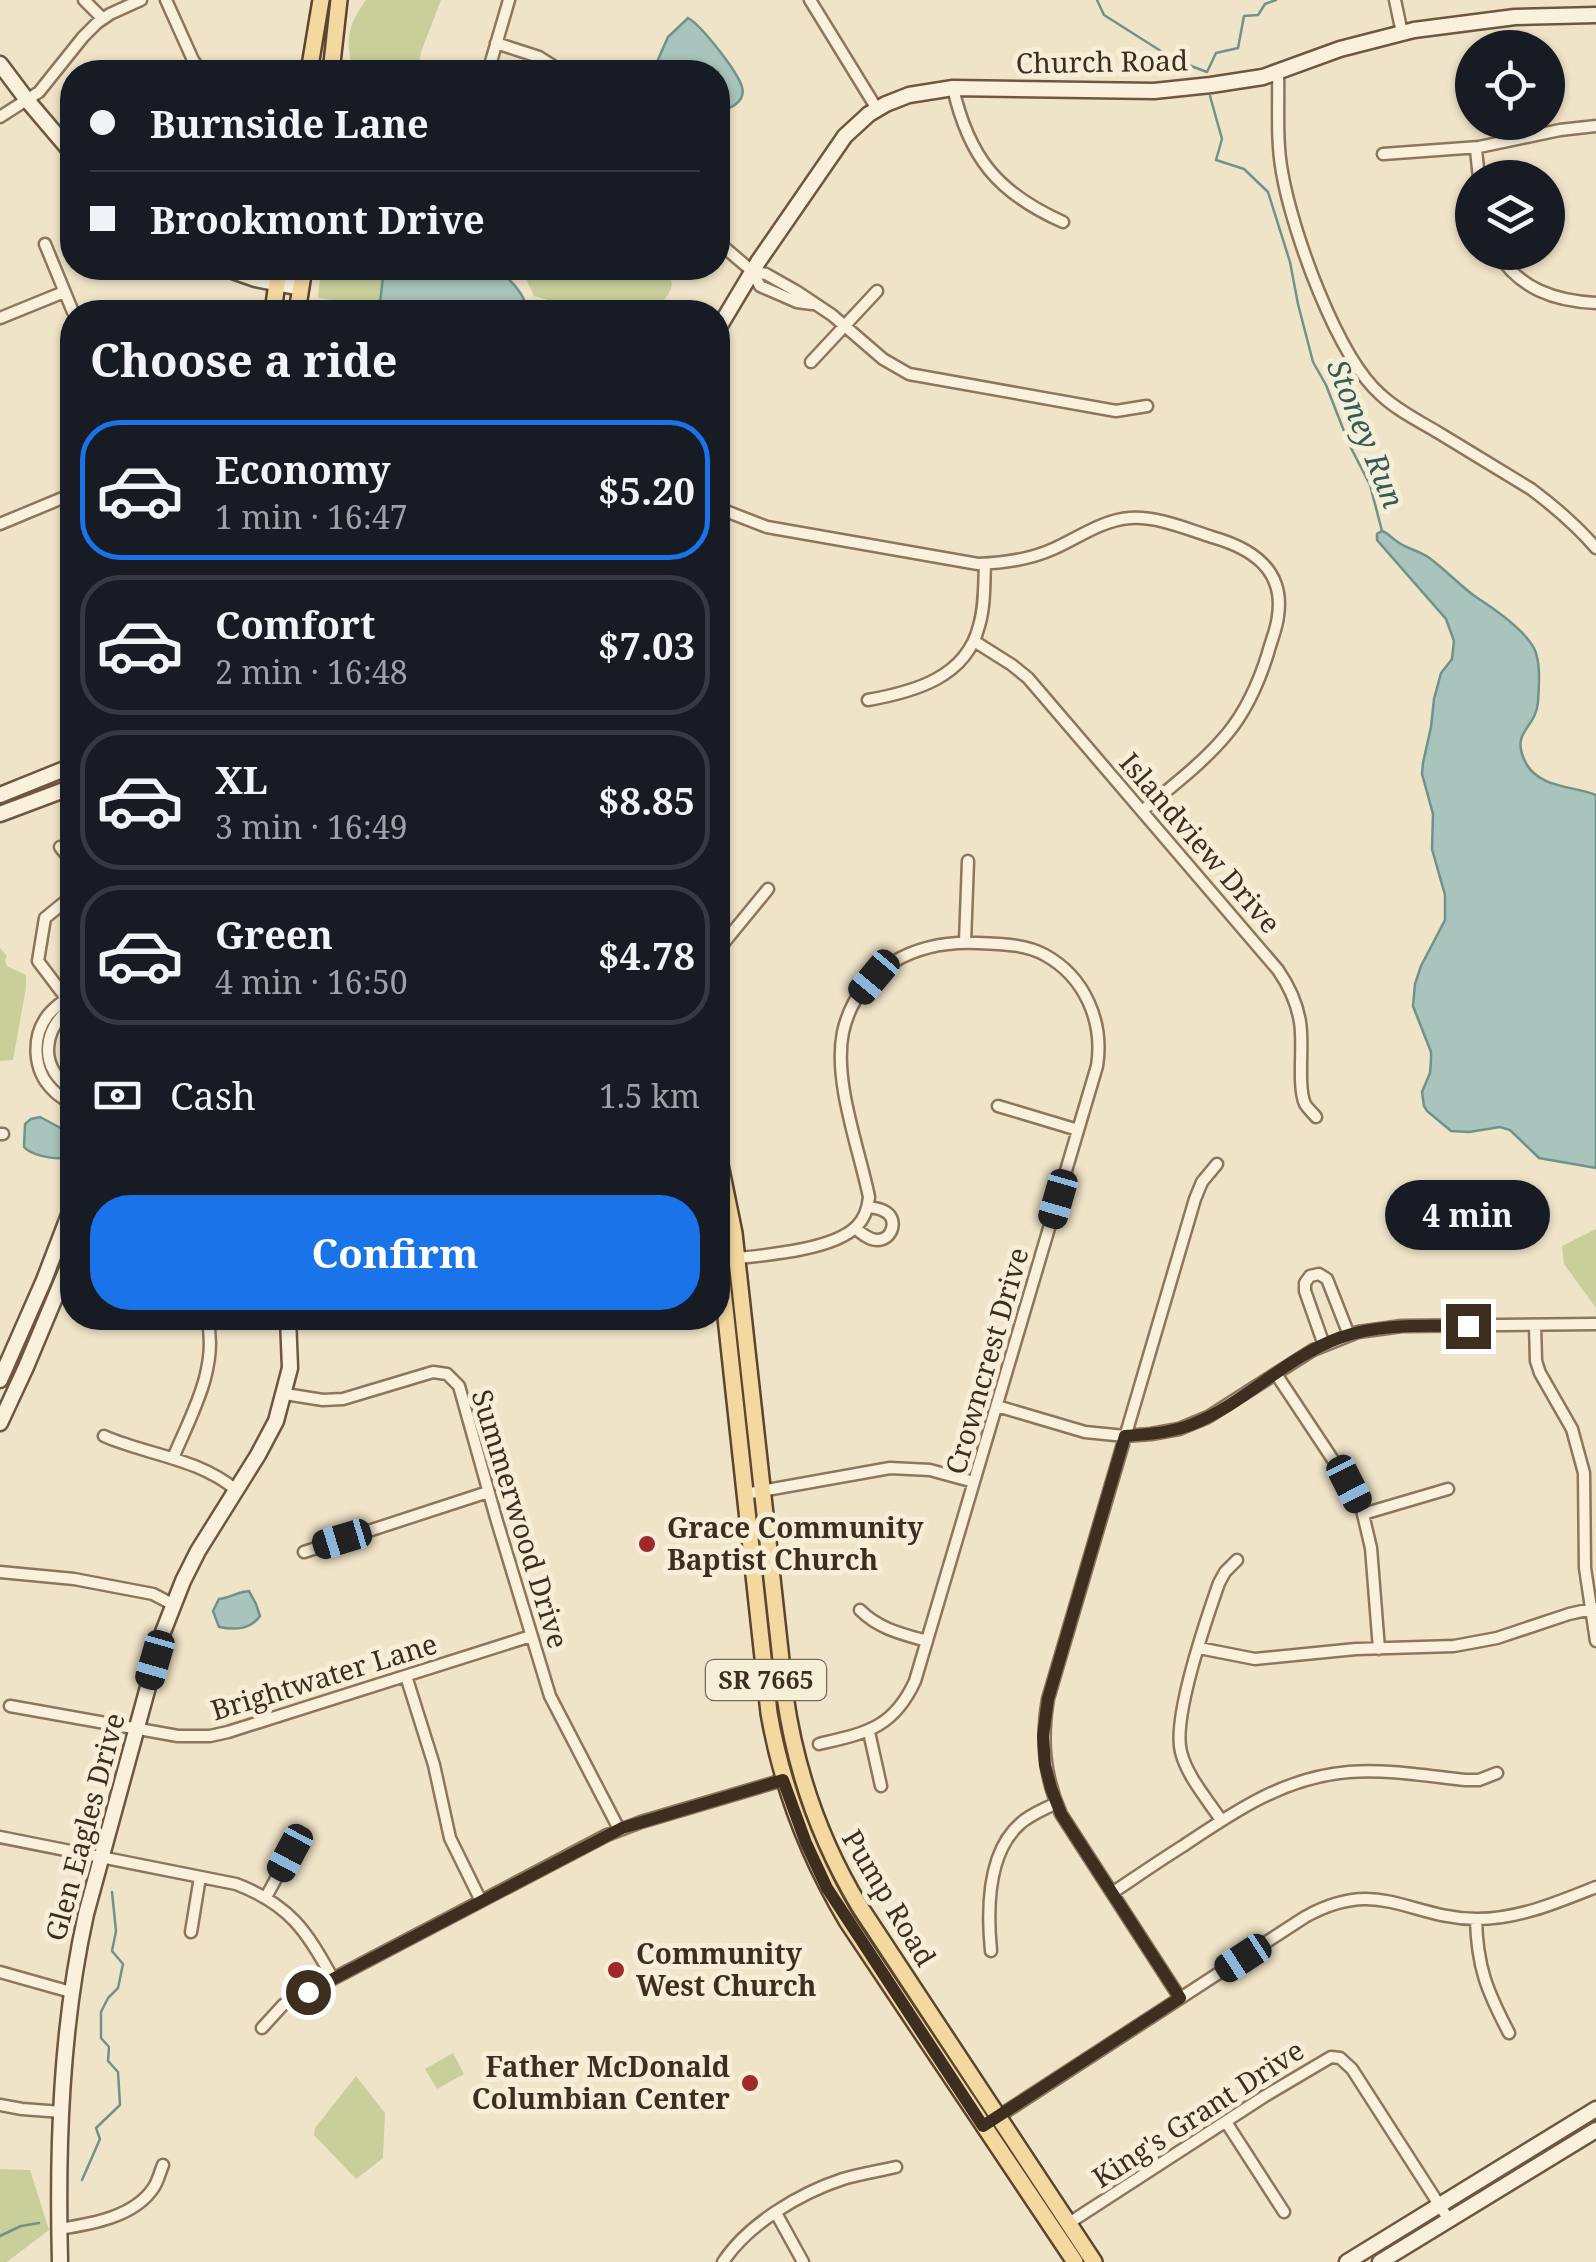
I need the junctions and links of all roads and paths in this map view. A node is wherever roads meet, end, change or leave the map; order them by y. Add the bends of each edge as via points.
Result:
1 (84, 0) edge
2 (142, 0) edge
3 (166, 0) edge
4 (321, 0) edge
5 (339, 0) edge
6 (510, 0) edge
7 (810, 0) edge
8 (1395, 0) edge
9 (1596, 14) edge
10 (103, 19) junction
11 (1402, 33) junction
12 (496, 43) junction
13 (64, 60) edge
14 (193, 60) edge
15 (311, 60) edge
16 (332, 60) edge
17 (491, 60) edge
18 (544, 60) edge
19 (0, 64) edge
20 (60, 65) edge
21 (1278, 72) junction
22 (954, 88) junction
23 (27, 100) junction
24 (877, 110) junction
25 (0, 117) edge
26 (1596, 126) edge
27 (60, 138) edge
28 (1479, 148) junction
29 (1383, 154) dead end
30 (1477, 160) edge
31 (1063, 222) dead end
32 (44, 244) dead end
33 (730, 253) edge
34 (1511, 270) edge
35 (752, 272) junction
36 (287, 280) edge
37 (301, 280) edge
38 (301, 288) junction
39 (878, 291) dead end
40 (64, 292) junction
41 (68, 300) edge
42 (299, 300) edge
43 (1596, 304) edge
44 (730, 308) edge
45 (0, 318) edge
46 (845, 326) junction
47 (811, 362) dead end
48 (1147, 406) dead end
49 (60, 499) edge
50 (730, 513) edge
51 (0, 524) edge
52 (1596, 548) edge
53 (985, 564) junction
54 (974, 642) junction
55 (868, 700) dead end
56 (60, 771) edge
57 (60, 792) edge
58 (0, 795) edge
59 (1142, 812) junction
60 (0, 814) edge
61 (968, 862) dead end
62 (768, 889) dead end
63 (60, 905) edge
64 (730, 935) edge
65 (965, 942) junction
66 (60, 989) edge
67 (60, 1006) edge
68 (60, 1016) edge
69 (60, 1080) edge
70 (60, 1096) edge
71 (998, 1106) dead end
72 (1316, 1116) dead end
73 (1078, 1130) junction
74 (1217, 1164) dead end
75 (730, 1205) edge
76 (868, 1207) junction
77 (855, 1228) junction
78 (60, 1238) edge
79 (730, 1256) edge
80 (737, 1258) junction
81 (60, 1285) edge
82 (1596, 1324) edge
83 (1535, 1325) junction
84 (209, 1330) edge
85 (288, 1330) edge
86 (727, 1330) edge
87 (1349, 1335) junction
88 (1324, 1345) junction
89 (1276, 1374) junction
90 (0, 1380) edge
91 (284, 1394) junction
92 (997, 1406) junction
93 (0, 1424) edge
94 (104, 1436) dead end
95 (1125, 1436) junction
96 (173, 1458) junction
97 (974, 1482) junction
98 (1448, 1489) dead end
99 (236, 1490) junction
100 (488, 1492) junction
101 (762, 1492) junction
102 (745, 1494) junction
103 (1363, 1514) junction
104 (304, 1552) dead end
105 (1237, 1560) dead end
106 (0, 1572) edge
107 (174, 1605) junction
108 (1593, 1609) edge
109 (860, 1610) dead end
110 (531, 1636) junction
111 (927, 1641) junction
112 (1596, 1641) edge
113 (1200, 1648) junction
114 (1380, 1648) junction
115 (406, 1676) junction
116 (10, 1706) dead end
117 (136, 1728) junction
118 (869, 1732) junction
119 (818, 1744) dead end
120 (1498, 1773) dead end
121 (783, 1780) junction
122 (882, 1786) dead end
123 (1056, 1804) junction
124 (1220, 1820) junction
125 (619, 1830) junction
126 (0, 1837) edge
127 (290, 1853) dead end
128 (101, 1857) junction
129 (200, 1877) junction
130 (1596, 1888) edge
131 (1112, 1893) junction
132 (266, 1897) junction
133 (481, 1901) junction
134 (1476, 1919) junction
135 (191, 1932) dead end
136 (992, 1951) dead end
137 (0, 1972) edge
138 (332, 1979) junction
139 (71, 1992) junction
140 (1180, 1998) junction
141 (262, 2028) dead end
142 (1509, 2033) dead end
143 (0, 2105) edge
144 (1596, 2109) edge
145 (62, 2112) junction
146 (998, 2116) junction
147 (1226, 2122) junction
148 (983, 2126) junction
149 (1596, 2130) edge
150 (163, 2165) dead end
151 (896, 2167) dead end
152 (1440, 2205) junction
153 (1284, 2212) dead end
154 (776, 2213) junction
155 (1450, 2220) junction
156 (1070, 2224) junction
157 (59, 2229) junction
158 (60, 2262) edge
159 (723, 2262) edge
160 (803, 2262) edge
161 (1076, 2262) edge
162 (1094, 2262) edge
163 (1347, 2262) edge
164 (1380, 2262) edge

1 - 10 street
2 - 10 street
3 - 14 street
4 - 15 main road
5 - 16 main road
6 - 12 street
7 - 24 street
8 - 11 street
9 - 11 main road, Church Road
10 - 13 street
11 - 21 main road, Church Road
12 - 17 street
12 - 18 street
19 - 23 main road
20 - 23 street
21 - 22 main road, Church Road via 1154,91
21 - 52 street via 1286,191 1308,261 1358,370 1383,398 1531,489
22 - 24 main road, Church Road via 909,95
22 - 31 street via 980,160 1021,199
23 - 25 street
23 - 27 main road
24 - 35 main road, Church Road via 845,136
26 - 28 street
28 - 29 street
28 - 30 street
32 - 40 street
33 - 35 street
34 - 43 street via 1560,300
35 - 44 main road, Church Road
35 - 46 street via 760,286 813,304
36 - 38 main road
37 - 38 main road
38 - 42 main road
39 - 46 street
40 - 41 street
40 - 45 street
46 - 47 street
46 - 48 street via 909,374 1116,411
49 - 51 street
50 - 53 street via 766,527
53 - 54 street
53 - 59 street via 1036,556 1110,521 1141,518 1240,546 1267,567 1278,616 1258,684 1227,735
54 - 55 street via 938,680
54 - 59 street, Islandview Drive via 1028,678
56 - 58 main road
57 - 60 main road
59 - 72 street, Islandview Drive via 1287,983 1301,1024 1305,1104
61 - 65 street
62 - 64 street
63 - 66 street via 44,918 38,957
65 - 73 street, Crowncrest Drive via 1044,954 1082,989 1099,1040
65 - 76 street, Crowncrest Drive via 932,945 896,960 874,977 846,1022 841,1072
67 - 70 street via 42,1026 36,1055 46,1082
68 - 69 street via 48,1048
71 - 73 street
73 - 92 street, Crowncrest Drive
74 - 95 street via 1195,1199
75 - 80 main road, Pump Road / SR 7665
76 - 77 street
76 - 77 street, Crowncrest Drive via 889,1214 891,1232 874,1240
77 - 80 street, Crowncrest Drive via 812,1246
78 - 90 main road
79 - 80 street, Crowncrest Drive
80 - 101 main road, Pump Road / SR 7665
81 - 93 main road
82 - 83 street
83 - 87 street via 1402,1326
83 - 108 street via 1536,1361 1572,1429 1584,1473 1585,1568
84 - 96 street via 209,1364
85 - 91 main road, Glen Eagles Drive
86 - 102 main road, Pump Road / SR 7665
87 - 88 street
87 - 88 street via 1327,1279 1310,1276 1305,1292
88 - 89 street
89 - 95 street via 1193,1424
89 - 103 street
91 - 99 main road, Glen Eagles Drive via 270,1434
91 - 100 street, Summerwood Drive via 332,1400 428,1372 448,1374 459,1386
92 - 95 street via 1085,1432
92 - 97 street, Crowncrest Drive
94 - 96 street
95 - 123 street via 1048,1699 1043,1746
96 - 99 street
97 - 101 street via 890,1468
97 - 111 street, Crowncrest Drive
98 - 103 street
99 - 107 main road, Glen Eagles Drive
100 - 104 street
100 - 110 street, Summerwood Drive
101 - 102 street
101 - 146 main road, Pump Road / SR 7665 via 790,1727 810,1806 860,1907
102 - 121 main road, Pump Road / SR 7665 via 769,1713
103 - 114 street
105 - 113 street via 1219,1584
106 - 107 street via 152,1594
107 - 117 main road, Glen Eagles Drive
108 - 112 street
108 - 114 street via 1474,1644
109 - 111 street via 881,1627
110 - 115 street, Brightwater Lane
110 - 125 street, Summerwood Drive via 554,1705
111 - 118 street, Crowncrest Drive via 909,1695
113 - 114 street via 1255,1659
113 - 124 street via 1178,1722 1179,1747
115 - 117 street, Brightwater Lane via 210,1736
115 - 133 street via 450,1838
116 - 117 street, Brightwater Lane
117 - 128 main road, Glen Eagles Drive
118 - 119 street, Crowncrest Drive
118 - 122 street
120 - 124 street via 1480,1780 1382,1771 1324,1775 1280,1788
121 - 125 street
121 - 148 main road, Pump Road / SR 7665 via 827,1888
123 - 131 street
123 - 136 street via 1022,1822 1005,1843 990,1898
124 - 131 street
125 - 133 street
126 - 128 street
127 - 132 street
128 - 129 street
128 - 139 main road, Glen Eagles Drive
129 - 132 street
129 - 135 street
130 - 134 street via 1533,1910
131 - 140 street
132 - 138 street via 297,1922
133 - 138 street
134 - 140 street via 1384,1899 1351,1899 1306,1917
134 - 142 street via 1482,1976
137 - 139 street
138 - 141 street via 283,2005
139 - 145 main road, Glen Eagles Drive
140 - 146 street
143 - 145 street
144 - 152 main road
145 - 157 main road, Glen Eagles Drive
146 - 148 street
146 - 156 main road, Pump Road / SR 7665
147 - 152 street, King's Grant Drive via 1326,2059 1340,2058
147 - 153 street
147 - 156 street, King's Grant Drive
148 - 161 main road, Pump Road / SR 7665
149 - 155 main road
150 - 157 street via 150,2192 134,2204 103,2220
151 - 154 street via 839,2180
152 - 155 street, King's Grant Drive
152 - 163 main road
154 - 159 street via 748,2232
154 - 160 street
155 - 164 main road
156 - 162 main road, Pump Road / SR 7665
157 - 158 main road, Glen Eagles Drive

